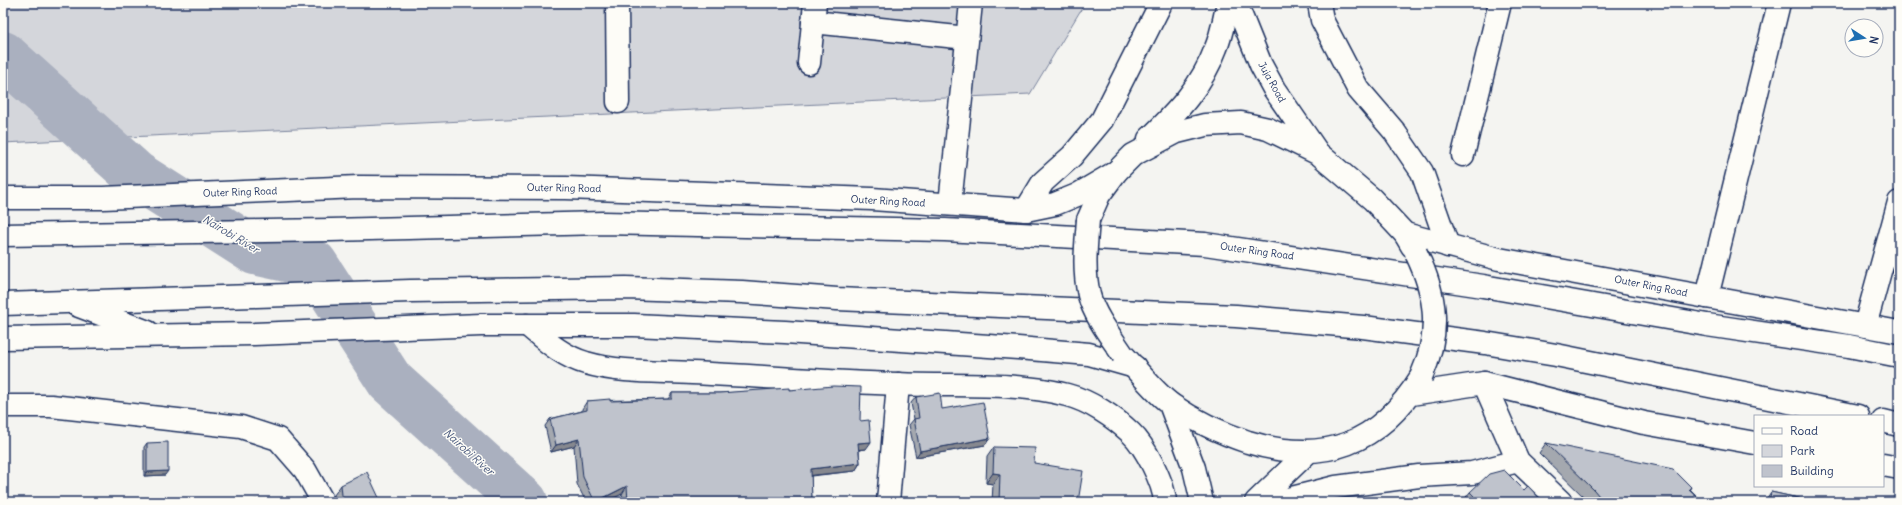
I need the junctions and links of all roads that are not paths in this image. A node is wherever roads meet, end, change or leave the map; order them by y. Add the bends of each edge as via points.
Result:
1 (617, 3) edge
2 (971, 3) edge
3 (1161, 3) edge
4 (1228, 3) edge
5 (1236, 3) edge
6 (1319, 3) edge
7 (1500, 3) edge
8 (1779, 3) edge
9 (814, 12) edge
10 (967, 38) junction
11 (809, 63) dead end
12 (618, 102) dead end
13 (1319, 154) junction
14 (1133, 155) junction
15 (1463, 155) dead end
16 (1116, 172) junction
17 (3, 198) edge
18 (1899, 202) edge
19 (950, 204) junction
20 (1026, 210) junction
21 (3, 235) edge
22 (1410, 244) junction
23 (1448, 246) junction
24 (1707, 297) junction
25 (69, 303) junction
26 (3, 304) edge
27 (527, 325) junction
28 (1865, 326) junction
29 (1899, 332) edge
30 (158, 336) junction
31 (3, 338) edge
32 (1899, 356) edge
33 (1129, 361) junction
34 (1484, 383) junction
35 (898, 384) junction
36 (1416, 385) junction
37 (1170, 404) junction
38 (3, 406) edge
39 (1853, 415) edge
40 (1884, 421) edge
41 (1899, 425) edge
42 (1754, 442) edge
43 (1308, 452) junction
44 (1518, 461) junction
45 (1884, 465) edge
46 (1899, 468) edge
47 (323, 502) edge
48 (888, 502) edge
49 (1165, 502) edge
50 (1202, 502) edge
51 (1256, 502) edge
52 (1280, 502) edge
53 (1561, 502) edge

1 - 12 main road
2 - 10 main road
3 - 20 main road via 1102,120 1072,156 1043,182
4 - 14 main road via 1217,47 1205,74 1188,99
5 - 13 main road, Juja Road via 1261,65 1274,89
6 - 23 main road via 1322,20 1358,89 1394,131 1422,172
7 - 15 main road
8 - 24 main road
9 - 10 main road
9 - 11 main road
10 - 19 main road
13 - 14 main road, Outer Ring Road via 1268,129 1240,123 1205,125 1177,132
13 - 22 main road, Outer Ring Road via 1372,199
14 - 16 main road, Outer Ring Road
16 - 20 main road, Outer Ring Road via 1055,204
16 - 33 main road, Outer Ring Road, bridge via 1099,195 1088,220 1085,257 1089,296 1104,328
17 - 19 main road, Outer Ring Road via 103,198 358,187 566,188
18 - 28 main road
19 - 20 main road, Outer Ring Road
21 - 32 main road, Outer Ring Road via 611,223 945,230 1205,244 1482,286
22 - 23 main road, Outer Ring Road
22 - 36 main road, Outer Ring Road, bridge via 1433,298 1434,335
23 - 24 main road, Outer Ring Road via 1499,259
24 - 28 main road, Outer Ring Road
25 - 26 main road
25 - 30 main road
25 - 39 main road via 410,291 626,288 1236,316 1363,327 1485,343
27 - 30 main road, Outer Ring Road
27 - 33 main road, Outer Ring Road via 634,325 917,340 1089,354
27 - 35 main road via 566,356 586,363 644,372
28 - 29 main road, Outer Ring Road
30 - 31 main road
33 - 37 main road, Outer Ring Road
34 - 36 main road
34 - 42 main road via 1644,423
34 - 44 main road
35 - 48 main road
35 - 49 main road via 1023,386 1069,395 1093,405 1132,433 1148,457 1164,493
36 - 43 main road, Outer Ring Road via 1377,427 1359,438 1328,449
37 - 43 main road, Outer Ring Road via 1201,423 1237,438 1272,449
37 - 50 main road via 1194,468
38 - 47 main road via 51,406 241,427 278,439 305,470
40 - 41 main road
43 - 51 main road
44 - 52 main road via 1472,473 1419,476 1336,487
44 - 53 main road
45 - 46 main road

